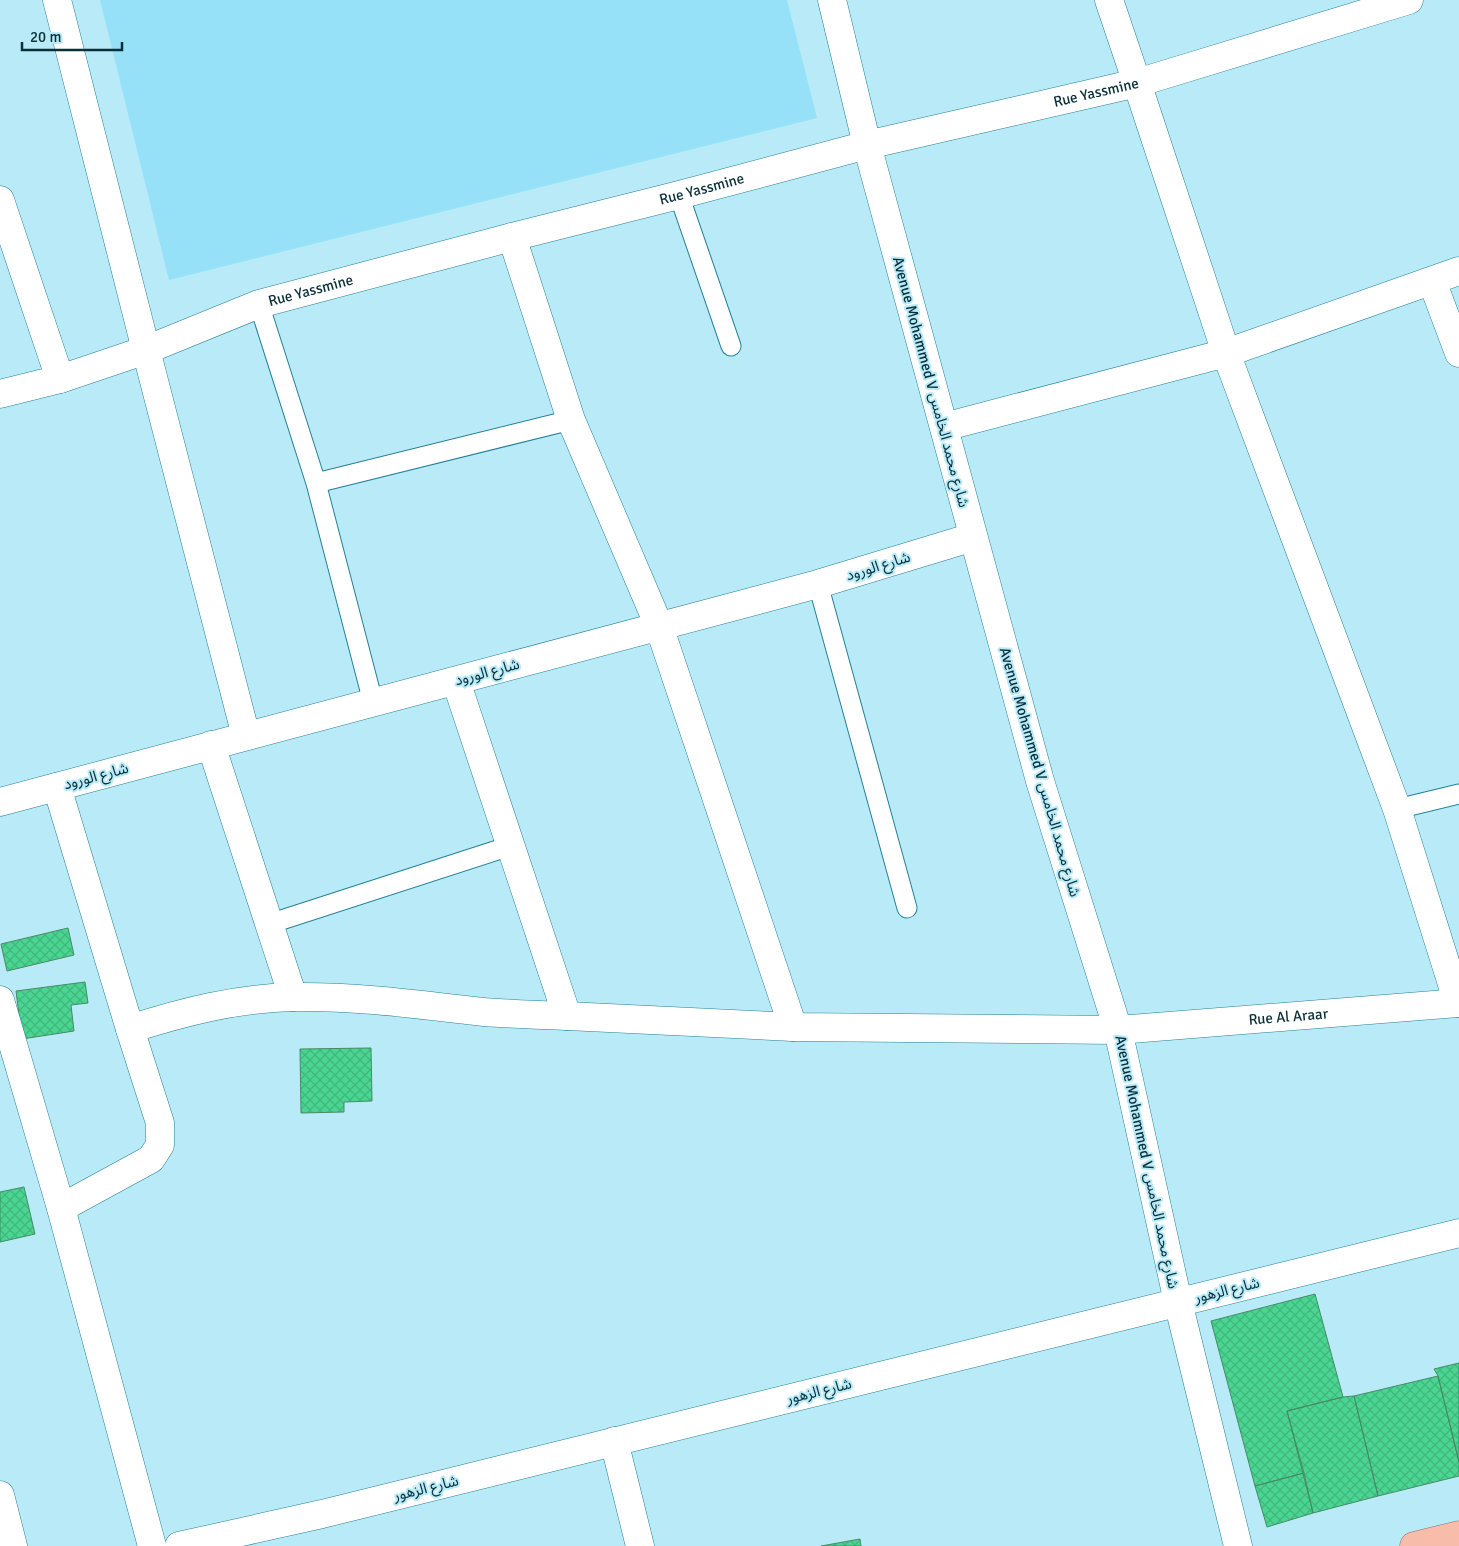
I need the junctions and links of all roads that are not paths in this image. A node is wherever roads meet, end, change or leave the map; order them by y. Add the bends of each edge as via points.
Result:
1 (57, 0) edge
2 (832, 0) edge
3 (1109, 0) edge
4 (1409, 0) edge
5 (1137, 83) junction
6 (867, 144) junction
7 (679, 195) junction
8 (0, 200) edge
9 (512, 237) junction
10 (1459, 271) edge
11 (1432, 281) junction
12 (258, 304) junction
13 (731, 346) dead end
14 (146, 350) junction
15 (1226, 353) junction
16 (1459, 353) edge
17 (60, 379) junction
18 (0, 394) edge
19 (571, 420) junction
20 (944, 427) junction
21 (316, 482) junction
22 (973, 537) junction
23 (818, 584) junction
24 (659, 626) junction
25 (456, 680) junction
26 (373, 702) junction
27 (246, 736) junction
28 (211, 745) junction
29 (57, 786) junction
30 (1459, 794) edge
31 (0, 802) edge
32 (1397, 809) junction
33 (510, 846) junction
34 (907, 908) dead end
35 (269, 924) junction
36 (293, 997) junction
37 (0, 1000) edge
38 (1459, 1003) edge
39 (567, 1016) junction
40 (793, 1027) junction
41 (130, 1029) junction
42 (1118, 1030) junction
43 (61, 1208) junction
44 (1459, 1233) edge
45 (1178, 1302) junction
46 (614, 1441) junction
47 (0, 1495) edge
48 (1459, 1535) edge
49 (13, 1546) edge
50 (152, 1546) edge
51 (180, 1546) edge
52 (640, 1546) edge
53 (1238, 1546) edge
54 (1414, 1546) edge

1 - 14 street
2 - 6 street, Avenue Mohammed V شارع محمد الخامس
3 - 5 street
4 - 5 street, Rue Yassmine
5 - 6 street, Rue Yassmine
5 - 15 street
6 - 7 street, Rue Yassmine
6 - 20 street, Avenue Mohammed V شارع محمد الخامس
7 - 9 street, Rue Yassmine
7 - 13 lane
8 - 17 street
9 - 12 street, Rue Yassmine
9 - 19 street
10 - 11 street
11 - 15 street
11 - 16 street
12 - 14 street, Rue Yassmine
12 - 21 lane
14 - 17 street, Rue Yassmine
14 - 27 street
15 - 20 street
15 - 32 street
17 - 18 street, Rue Yassmine
19 - 21 lane
19 - 24 street
20 - 22 street, Avenue Mohammed V شارع محمد الخامس
21 - 26 lane
22 - 23 street, شارع الورود
22 - 42 street, Avenue Mohammed V شارع محمد الخامس via 1040,782
23 - 24 street, شارع الورود
23 - 34 lane
24 - 25 street, شارع الورود
24 - 40 street
25 - 26 street, شارع الورود
25 - 33 street
26 - 27 street, شارع الورود
27 - 28 street, شارع الورود
28 - 29 street, شارع الورود
28 - 35 street
29 - 31 street, شارع الورود
29 - 41 street
30 - 32 lane
32 - 38 street
33 - 35 lane
33 - 39 street
35 - 36 street
36 - 39 street, Rue Al Araar via 376,1000 487,1012
36 - 41 street, Rue Al Araar via 237,1001 177,1014
37 - 43 street
38 - 42 street, Rue Al Araar
39 - 40 street, Rue Al Araar
40 - 42 street, Rue Al Araar
41 - 43 street via 160,1123 160,1145 151,1159
42 - 45 street, Avenue Mohammed V شارع محمد الخامس
43 - 50 street
44 - 45 street, شارع الزهور
45 - 46 street, شارع الزهور
45 - 53 street, Avenue Mohammed V شارع محمد الخامس
46 - 51 street, شارع الزهور
46 - 52 street
47 - 49 street
48 - 54 main road

